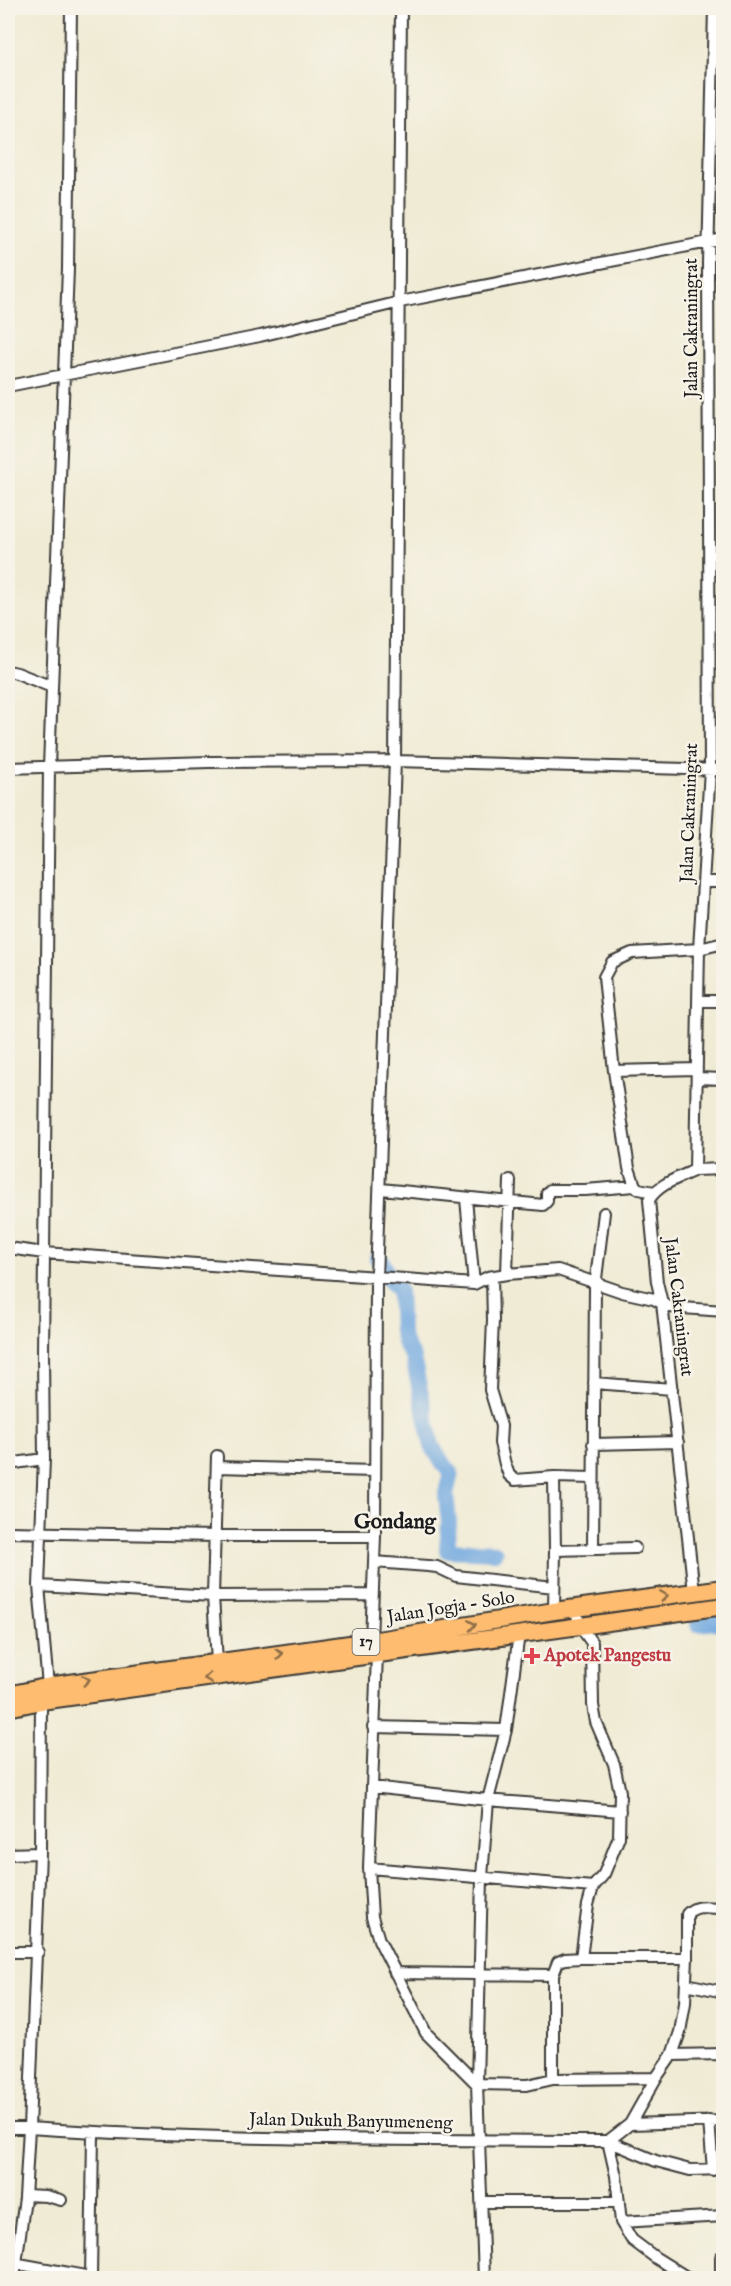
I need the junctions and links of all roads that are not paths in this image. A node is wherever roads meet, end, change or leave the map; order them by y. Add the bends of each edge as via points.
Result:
1 (71, 8) edge
2 (401, 8) edge
3 (714, 8) edge
4 (723, 238) edge
5 (708, 242) junction
6 (400, 302) junction
7 (65, 375) junction
8 (8, 386) edge
9 (8, 671) edge
10 (52, 687) junction
11 (394, 761) junction
12 (49, 767) junction
13 (8, 768) edge
14 (710, 769) junction
15 (723, 770) edge
16 (704, 882) junction
17 (723, 882) edge
18 (723, 943) edge
19 (699, 949) junction
20 (723, 1000) edge
21 (699, 1001) junction
22 (615, 1071) junction
23 (697, 1074) junction
24 (723, 1079) edge
25 (723, 1169) edge
26 (694, 1170) junction
27 (510, 1180) dead end
28 (635, 1186) junction
29 (381, 1190) junction
30 (654, 1192) junction
31 (466, 1198) junction
32 (509, 1201) junction
33 (604, 1214) dead end
34 (8, 1248) edge
35 (44, 1253) junction
36 (507, 1274) junction
37 (492, 1277) junction
38 (376, 1278) junction
39 (596, 1281) junction
40 (474, 1284) junction
41 (662, 1303) junction
42 (723, 1311) edge
43 (594, 1383) junction
44 (672, 1389) junction
45 (678, 1442) junction
46 (593, 1444) junction
47 (44, 1459) junction
48 (8, 1464) edge
49 (375, 1471) junction
50 (554, 1477) junction
51 (593, 1478) junction
52 (8, 1532) edge
53 (43, 1532) junction
54 (216, 1536) junction
55 (375, 1536) junction
56 (635, 1548) dead end
57 (593, 1549) junction
58 (555, 1550) junction
59 (374, 1562) junction
60 (39, 1586) junction
61 (554, 1587) junction
62 (723, 1588) edge
63 (694, 1592) junction
64 (372, 1595) junction
65 (213, 1596) junction
66 (723, 1606) edge
67 (575, 1608) junction
68 (554, 1611) junction
69 (580, 1626) junction
70 (519, 1634) junction
71 (374, 1648) junction
72 (217, 1662) junction
73 (44, 1693) junction
74 (8, 1695) edge
75 (8, 1708) edge
76 (373, 1727) junction
77 (506, 1730) junction
78 (372, 1787) junction
79 (488, 1800) junction
80 (620, 1811) junction
81 (40, 1853) junction
82 (8, 1854) edge
83 (369, 1868) junction
84 (482, 1877) junction
85 (593, 1887) junction
86 (718, 1908) dead end
87 (8, 1952) edge
88 (38, 1952) junction
89 (581, 1958) junction
90 (687, 1958) junction
91 (395, 1973) junction
92 (480, 1973) junction
93 (553, 1975) junction
94 (686, 1984) junction
95 (723, 1992) edge
96 (723, 2054) edge
97 (672, 2055) junction
98 (656, 2078) junction
99 (554, 2079) junction
100 (477, 2084) junction
101 (709, 2121) junction
102 (723, 2121) edge
103 (630, 2124) junction
104 (8, 2128) edge
105 (29, 2128) junction
106 (93, 2133) junction
107 (480, 2141) junction
108 (608, 2141) junction
109 (718, 2170) edge
110 (25, 2196) junction
111 (61, 2200) dead end
112 (482, 2202) junction
113 (619, 2202) junction
114 (723, 2216) edge
115 (621, 2223) junction
116 (721, 2257) dead end
117 (11, 2263) edge
118 (14, 2278) edge
119 (91, 2278) edge
120 (484, 2278) edge
121 (688, 2278) edge
122 (721, 2278) edge

1 - 7 street
2 - 6 street
3 - 5 street, Jalan Cakraningrat
4 - 5 street
5 - 6 street
5 - 14 street, Jalan Cakraningrat
6 - 7 street via 260,336
6 - 11 street
7 - 8 street
7 - 10 street
9 - 10 street
10 - 12 street
11 - 12 street
11 - 14 street
11 - 29 street
12 - 13 street
12 - 35 street
14 - 15 street
14 - 16 street, Jalan Cakraningrat
16 - 17 street
16 - 19 street, Jalan Cakraningrat
18 - 19 street
19 - 21 street, Jalan Cakraningrat
19 - 22 street via 632,953 612,962 604,977
20 - 21 street
21 - 23 street, Jalan Cakraningrat
22 - 23 street
22 - 28 street
23 - 24 street
23 - 26 street, Jalan Cakraningrat
25 - 26 street
26 - 30 street
27 - 32 street
28 - 30 street
28 - 32 street via 550,1190 543,1205
29 - 31 street
29 - 38 street
30 - 41 street, Jalan Cakraningrat via 649,1200
31 - 32 street
31 - 40 street
32 - 36 street
33 - 39 street
34 - 35 street
35 - 38 street
35 - 47 street
36 - 37 street
36 - 39 street via 558,1269
37 - 40 street
37 - 50 street via 490,1383 505,1464 515,1480
38 - 40 street
38 - 49 street
39 - 41 street
39 - 43 street
41 - 42 street via 669,1307
41 - 44 street, Jalan Cakraningrat
43 - 44 street
43 - 46 street
44 - 45 street, Jalan Cakraningrat
45 - 46 street
45 - 63 street, Jalan Cakraningrat
46 - 51 street
47 - 48 street
47 - 53 street
49 - 54 street via 217,1461
49 - 55 street
50 - 51 street
50 - 58 street
51 - 57 street
52 - 53 street
53 - 54 street
53 - 60 street
54 - 55 street
54 - 65 street
55 - 59 street
56 - 57 street
57 - 58 street
58 - 61 street
59 - 61 street via 428,1566 456,1576
59 - 64 street
60 - 65 street
60 - 73 street
61 - 68 street
62 - 63 highway, Jalan Jogja - Solo / 17
67 -> 63 highway, Jalan Jogja - Solo / 17
64 - 65 street
64 - 71 street
65 - 72 street
66 - 69 highway, Jalan Jogja - Solo / 17
67 - 68 highway, Jalan Jogja - Solo / 17
67 - 69 street
71 -> 68 highway, Jalan Jogja - Solo / 17
69 - 70 highway, Jalan Jogja - Solo / 17
69 - 80 street via 592,1643 593,1705 614,1764
70 - 71 highway, Jalan Jogja - Solo / 17
70 - 77 street
72 -> 71 highway, Jalan Jogja - Solo / 17
71 -> 73 highway, Jalan Jogja - Solo / 17
71 - 76 street
73 -> 72 highway, Jalan Jogja - Solo / 17
73 - 74 highway, Jalan Jogja - Solo / 17
73 - 75 highway, Jalan Jogja - Solo / 17
73 - 81 street
76 - 77 street
76 - 78 street
77 - 79 street
78 - 79 street
78 - 83 street
79 - 80 street
79 - 84 street
80 - 85 street via 613,1857
81 - 82 street
81 - 88 street
83 - 84 street
83 - 91 street via 372,1917
84 - 85 street
84 - 92 street
85 - 89 street
86 - 90 street via 698,1907 687,1914
87 - 88 street
88 - 105 street
89 - 90 street
89 - 93 street via 558,1962
90 - 94 street
91 - 92 street
91 - 100 street via 426,2033
92 - 93 street
92 - 100 street
93 - 99 street
94 - 95 street
94 - 97 street via 680,2032
96 - 97 street
97 - 98 street
98 - 99 street
98 - 103 street
99 - 100 street via 526,2085
100 - 107 street
101 - 102 street
101 - 103 street
101 - 109 street
103 - 108 street
104 - 105 street, Jalan Dukuh Banyumeneng
105 - 106 street, Jalan Dukuh Banyumeneng
105 - 110 street
106 - 107 street, Jalan Dukuh Banyumeneng
106 - 119 street
107 - 108 street, Jalan Dukuh Banyumeneng
107 - 112 street
108 - 109 street via 677,2167
108 - 113 street
110 - 111 street
110 - 117 street
112 - 113 street
112 - 120 street
113 - 115 street
114 - 115 street
115 - 121 street via 632,2240
116 - 122 street
117 - 118 street
117 - 119 street

